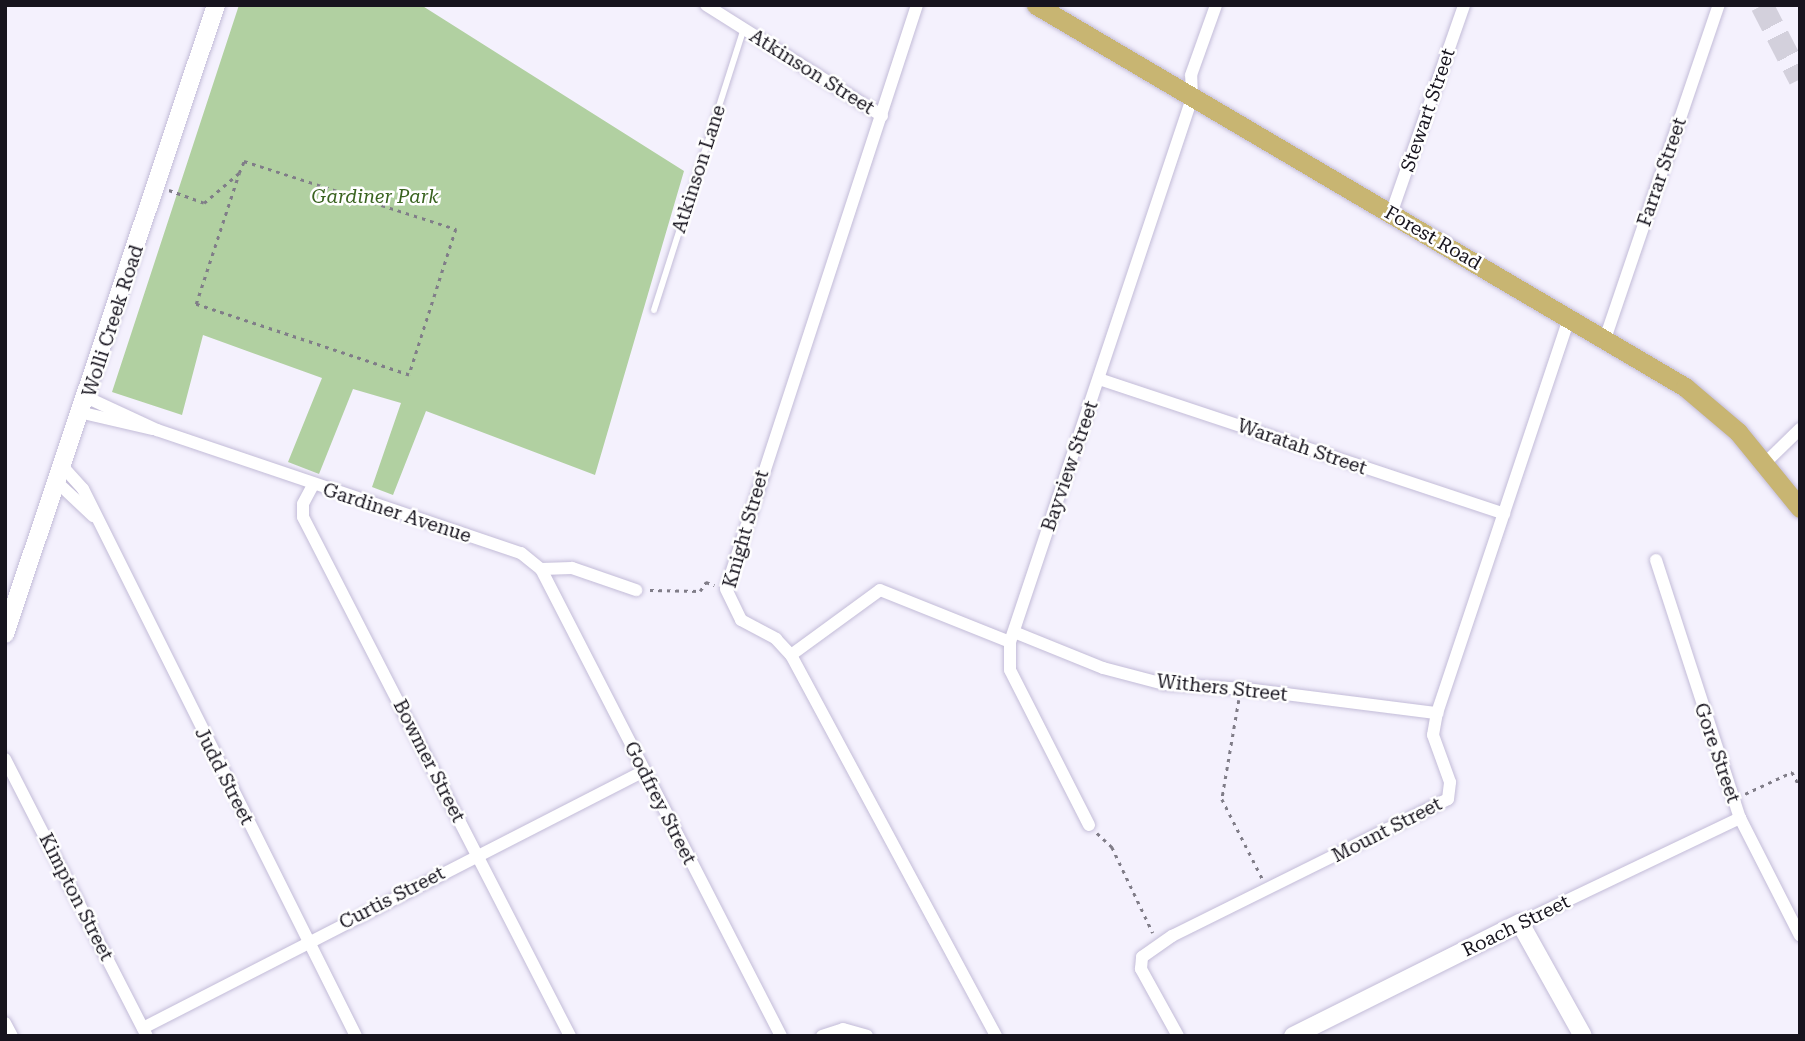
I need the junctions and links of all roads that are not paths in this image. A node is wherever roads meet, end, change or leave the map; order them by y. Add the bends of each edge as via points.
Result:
1 (216, 5) edge
2 (706, 5) edge
3 (917, 5) edge
4 (1036, 5) edge
5 (1216, 5) edge
6 (1464, 5) edge
7 (1719, 5) edge
8 (744, 29) junction
9 (1192, 97) junction
10 (882, 116) junction
11 (1391, 214) junction
12 (654, 310) dead end
13 (1569, 318) junction
14 (1605, 340) junction
15 (1099, 379) junction
16 (85, 406) junction
17 (1800, 429) edge
18 (1765, 463) junction
19 (62, 476) junction
20 (313, 485) junction
21 (1800, 508) edge
22 (1504, 514) junction
23 (1656, 560) dead end
24 (541, 569) junction
25 (636, 590) road end
26 (5, 634) edge
27 (1012, 637) junction
28 (791, 655) junction
29 (1437, 713) junction
30 (5, 759) edge
31 (644, 771) junction
32 (1740, 818) junction
33 (1089, 825) road end
34 (477, 854) junction
35 (1520, 923) junction
36 (1800, 936) edge
37 (307, 941) junction
38 (5, 1023) edge
39 (145, 1032) edge
40 (12, 1036) edge
41 (356, 1036) edge
42 (570, 1036) edge
43 (781, 1036) edge
44 (822, 1036) edge
45 (867, 1036) edge
46 (996, 1036) edge
47 (1178, 1036) edge
48 (1293, 1036) edge
49 (1583, 1036) edge

1 - 16 street, Wolli Creek Road
2 - 8 street, Atkinson Street
3 - 10 street, Knight Street
4 - 9 main road, Forest Road
5 - 9 street, Bayview Street via 1191,75
6 - 11 street, Stewart Street
7 - 14 street, Farrar Street
8 - 10 street, Atkinson Street
8 - 12 lane, Atkinson Lane
9 - 11 main road, Forest Road
9 - 15 street, Bayview Street
10 - 28 street, Knight Street via 726,589 741,620 776,639
11 - 13 main road, Forest Road
13 - 14 main road, Forest Road
13 - 22 street, Mount Street
14 - 18 main road, Forest Road via 1713,407
15 - 22 street, Waratah Street
15 - 27 street, Bayview Street
16 - 19 street, Wolli Creek Road
16 - 20 street, Gardiner Avenue
17 - 18 street
18 - 21 main road, Forest Road
19 - 26 street, Wolli Creek Road
19 - 37 street, Judd Street via 83,489
20 - 24 street, Gardiner Avenue via 520,553
20 - 34 street, Bowmer Street via 303,504 303,517
22 - 29 street, Mount Street
23 - 32 street, Gore Street
24 - 25 street via 572,568
24 - 31 street, Godfrey Street
27 - 28 street, Withers Street via 880,590
27 - 29 street, Withers Street via 1164,684
27 - 33 street, Bayview Street via 1010,670
28 - 46 street, Knight Street
29 - 47 street, Mount Street via 1434,741 1452,787 1446,803 1142,957 1141,969
30 - 39 street, Kimpton Street
31 - 34 street, Curtis Street
31 - 43 street, Godfrey Street
32 - 35 street, Roach Street
32 - 36 street, Gore Street
34 - 37 street, Curtis Street
34 - 42 street, Bowmer Street
35 - 48 street, Roach Street
35 - 49 street
37 - 39 street, Curtis Street
37 - 41 street, Judd Street
38 - 40 street
44 - 45 street via 843,1029

